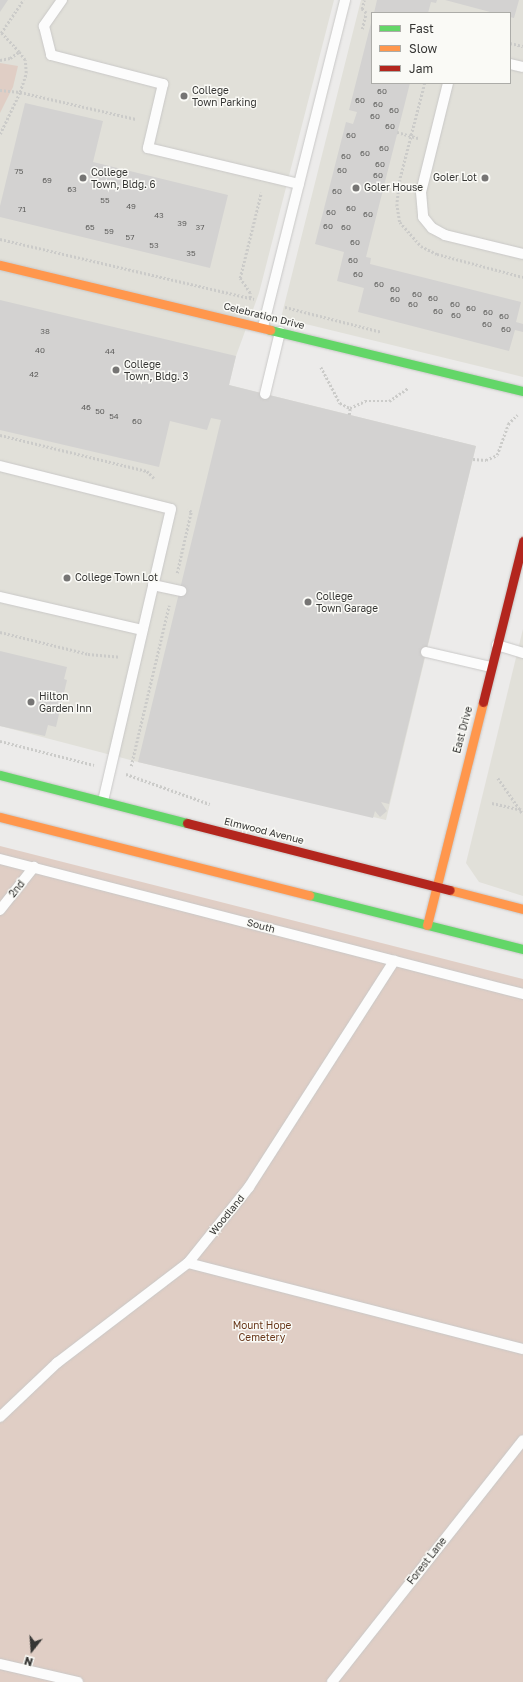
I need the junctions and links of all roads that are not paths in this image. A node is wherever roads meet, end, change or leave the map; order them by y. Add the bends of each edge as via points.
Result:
1 (62, 0) edge
2 (345, 0) edge
3 (511, 64) edge
4 (523, 67) edge
5 (448, 84) edge
6 (299, 184) junction
7 (523, 254) edge
8 (0, 264) edge
9 (263, 327) junction
10 (280, 332) junction
11 (523, 391) edge
12 (265, 394) dead end
13 (0, 466) edge
14 (523, 541) edge
15 (520, 563) edge
16 (153, 585) junction
17 (177, 591) road end
18 (0, 597) edge
19 (142, 630) junction
20 (497, 645) junction
21 (426, 652) dead end
22 (523, 652) edge
23 (491, 668) junction
24 (0, 775) edge
25 (103, 801) junction
26 (0, 817) edge
27 (0, 859) edge
28 (34, 868) junction
29 (436, 887) junction
30 (523, 909) edge
31 (0, 910) edge
32 (427, 925) junction
33 (523, 949) edge
34 (394, 961) junction
35 (523, 994) edge
36 (188, 1263) junction
37 (523, 1349) edge
38 (0, 1417) edge
39 (523, 1440) edge
40 (0, 1664) edge
41 (78, 1682) edge
42 (332, 1682) edge

1 - 6 lane via 44,26 51,55 163,84 148,148
2 - 6 lane
3 - 4 lane
5 - 7 lane via 421,192 420,205 423,217 432,228 463,239
6 - 9 lane
8 - 9 main road, Celebration Drive
9 - 10 main road, Celebration Drive
10 - 11 main road, Celebration Drive
10 - 12 lane
13 - 16 lane via 171,509
14 - 15 main road, East Drive
15 - 20 main road, East Drive
16 - 17 lane
16 - 19 lane
18 - 19 lane
19 - 25 lane
20 - 22 lane
20 - 23 main road, East Drive
21 - 23 lane
23 - 29 main road, East Drive
24 - 25 main road, Elmwood Avenue
25 - 29 main road, Elmwood Avenue
26 - 32 main road
27 - 28 lane, South
28 - 31 lane, 2nd
28 - 34 lane, South
29 - 30 main road, Elmwood Avenue
29 - 32 main road, East Drive
32 - 33 main road
34 - 35 lane, South
34 - 36 lane, Woodland via 250,1187
36 - 37 lane
36 - 38 lane, Woodland via 57,1363
39 - 42 lane, Forest Lane
40 - 41 lane

